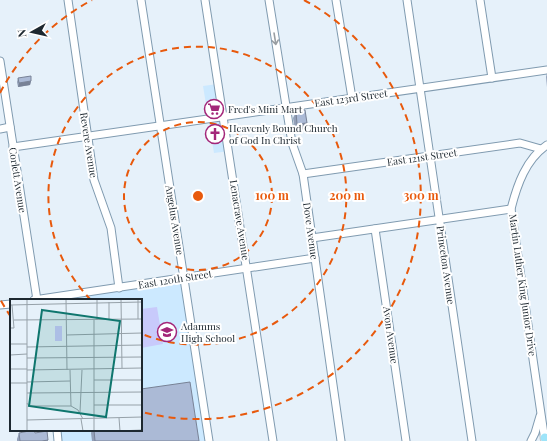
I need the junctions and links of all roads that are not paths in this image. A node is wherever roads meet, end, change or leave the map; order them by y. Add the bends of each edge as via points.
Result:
1 (68, 0) edge
2 (141, 0) edge
3 (205, 0) edge
4 (269, 0) edge
5 (336, 0) edge
6 (408, 0) edge
7 (480, 0) edge
8 (0, 61) edge
9 (547, 70) edge
10 (492, 78) junction
11 (421, 88) junction
12 (352, 98) junction
13 (286, 108) junction
14 (224, 116) junction
15 (161, 126) junction
16 (10, 127) junction
17 (0, 128) edge
18 (88, 137) junction
19 (13, 147) junction
20 (544, 147) edge
21 (430, 156) junction
22 (303, 174) junction
23 (511, 209) junction
24 (439, 220) junction
25 (375, 229) junction
26 (312, 238) junction
27 (315, 258) junction
28 (248, 267) junction
29 (184, 277) junction
30 (119, 288) junction
31 (36, 299) edge
32 (43, 299) edge
33 (10, 304) edge
34 (0, 305) edge
35 (541, 412) junction
36 (56, 431) edge
37 (546, 440) edge
38 (58, 441) edge
39 (209, 441) edge
40 (273, 441) edge
41 (341, 441) edge
42 (406, 441) edge
43 (472, 441) edge
44 (531, 441) edge

1 - 18 street, Revere Avenue
2 - 15 street, Angelus Avenue
3 - 14 street, Lenacrave Avenue
4 -> 13 street, Dove Avenue
5 - 12 street
6 - 11 street, Princeton Avenue
7 - 10 street
8 - 16 street, Corlett Avenue
9 - 10 street, East 123rd Street
10 - 11 street, East 123rd Street
11 - 12 street, East 123rd Street
11 - 21 street, Princeton Avenue
12 - 13 street, East 123rd Street
13 - 14 street, East 123rd Street
13 - 22 street, Dove Avenue via 292,143
14 - 15 street, East 123rd Street
14 - 28 street, Lenacrave Avenue
15 - 18 street, East 123rd Street
15 - 29 street, Angelus Avenue
16 - 17 street
16 - 19 street, Corlett Avenue
18 - 19 street, East 123rd Street
18 - 30 street, Revere Avenue via 94,180 111,228
19 - 31 street, Corlett Avenue
20 - 21 street, East 121st Street via 520,142
20 - 23 street, Martin Luther King Junior Drive via 522,174
21 - 22 street, East 121st Street
21 - 24 street, Princeton Avenue
22 - 26 street, Dove Avenue
23 - 24 street
23 - 35 street, Martin Luther King Junior Drive
24 - 25 street
24 - 43 street, Princeton Avenue
25 - 26 street
25 - 42 street, Avon Avenue
26 - 27 street, Dove Avenue
27 - 28 street, East 120th Street
27 - 41 street, Dove Avenue
28 - 29 street, East 120th Street
28 - 40 street, Lenacrave Avenue
29 - 30 street, East 120th Street
29 - 39 street, Angelus Avenue
30 - 32 street, East 120th Street
33 - 34 street
35 - 37 street, Martin Luther King Junior Drive
35 - 44 street, Martin Luther King Junior Drive via 536,433
36 - 38 street

